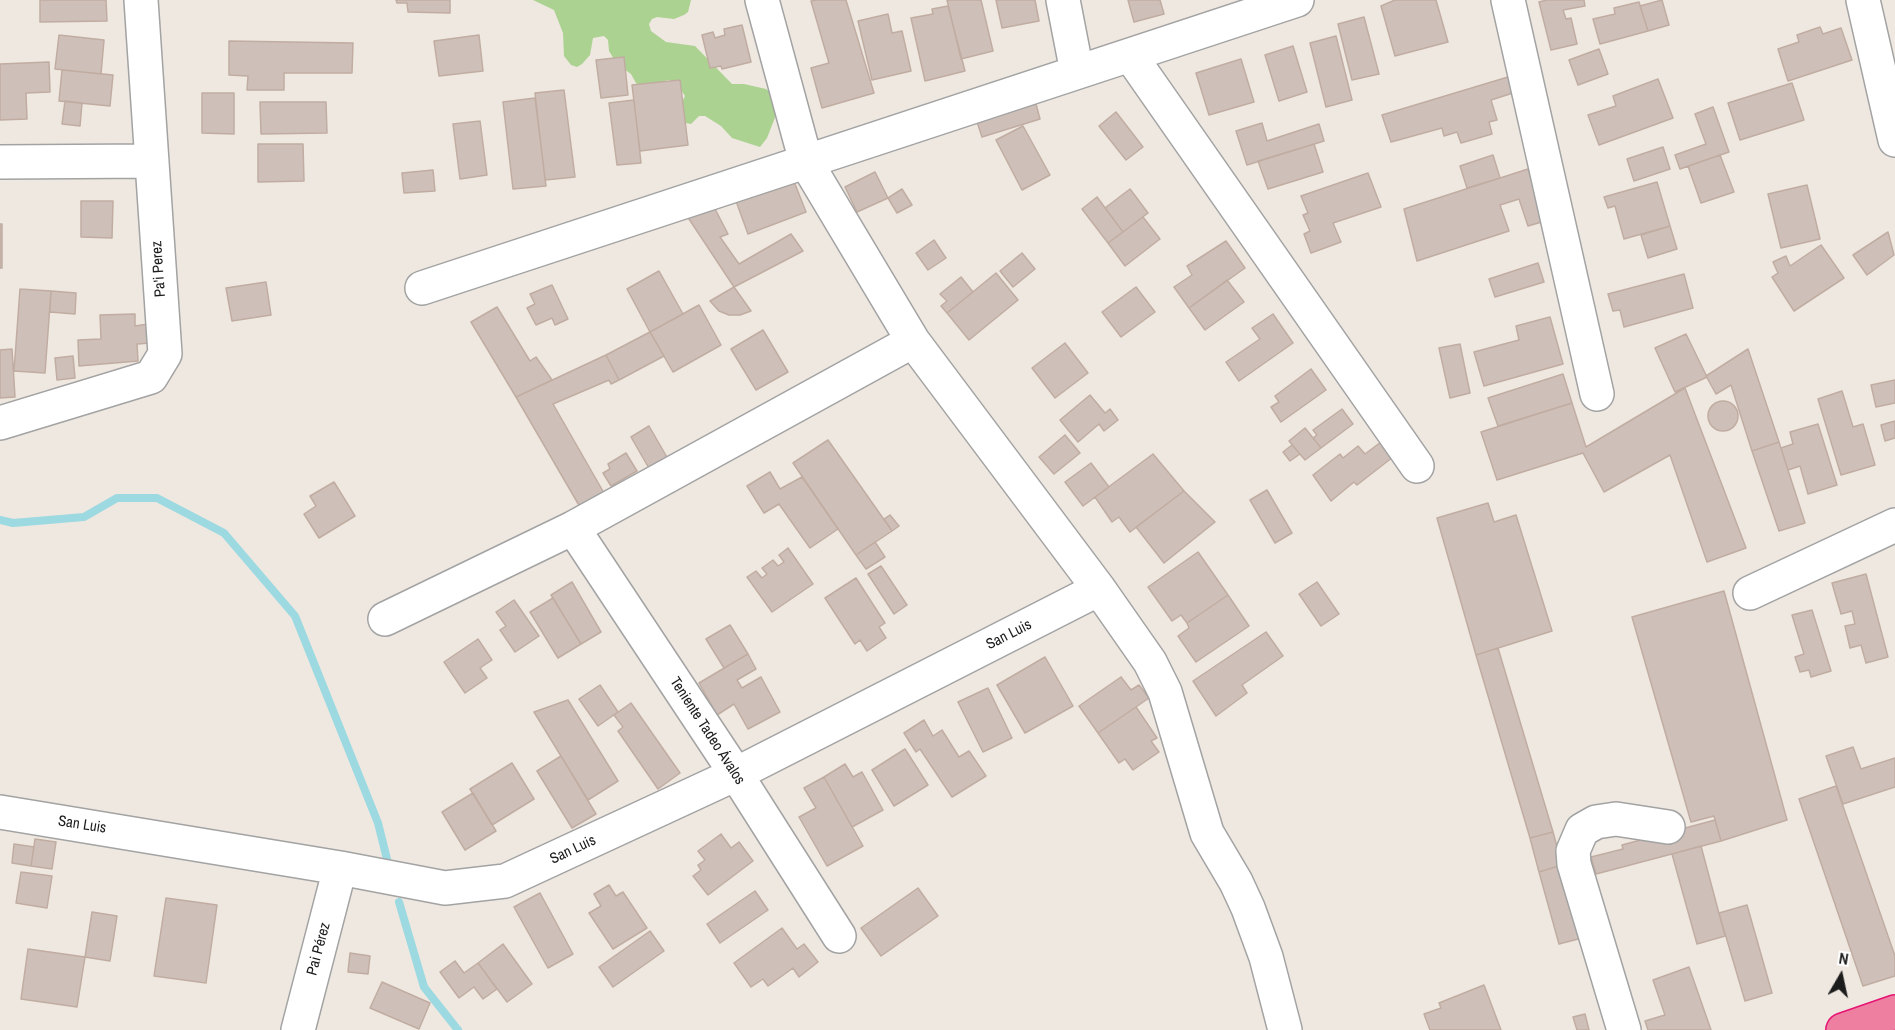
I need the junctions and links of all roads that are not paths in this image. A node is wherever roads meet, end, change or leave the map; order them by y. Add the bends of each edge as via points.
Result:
1 (141, 0) edge
2 (762, 0) edge
3 (1063, 0) edge
4 (1297, 0) edge
5 (1508, 0) edge
6 (1863, 0) edge
7 (1130, 55) junction
8 (1077, 72) junction
9 (1895, 140) edge
10 (152, 161) junction
11 (0, 162) edge
12 (806, 162) junction
13 (422, 288) dead end
14 (913, 341) junction
15 (1597, 394) dead end
16 (0, 423) edge
17 (1417, 466) dead end
18 (1895, 525) edge
19 (573, 528) junction
20 (1099, 589) junction
21 (1750, 593) dead end
22 (385, 619) dead end
23 (736, 774) junction
24 (0, 812) edge
25 (1668, 827) dead end
26 (340, 868) junction
27 (839, 936) dead end
28 (1895, 1012) edge
29 (298, 1030) edge
30 (1285, 1030) edge
31 (1624, 1030) edge
32 (1843, 1030) edge

1 - 10 street, Pa'i Perez
2 - 12 street
3 - 8 street
4 - 7 street
5 - 15 street
6 - 9 street
7 - 8 street
7 - 17 street
8 - 12 street
10 - 11 street
10 - 16 street, Pa'i Perez via 165,354 151,377
12 - 13 street
12 - 14 street
14 - 19 street
14 - 20 street
18 - 21 street
19 - 22 street
19 - 23 street, Teniente Tadeo Ávalos
20 - 23 street, San Luis
20 - 30 street via 1150,662 1165,692 1207,833 1248,908 1266,957
23 - 26 street, San Luis via 506,881 445,888
23 - 27 street, Teniente Tadeo Ávalos
24 - 26 street, San Luis
25 - 31 street via 1616,819 1596,822 1582,830 1573,851
26 - 29 street, Pai Pérez
28 - 32 highway

